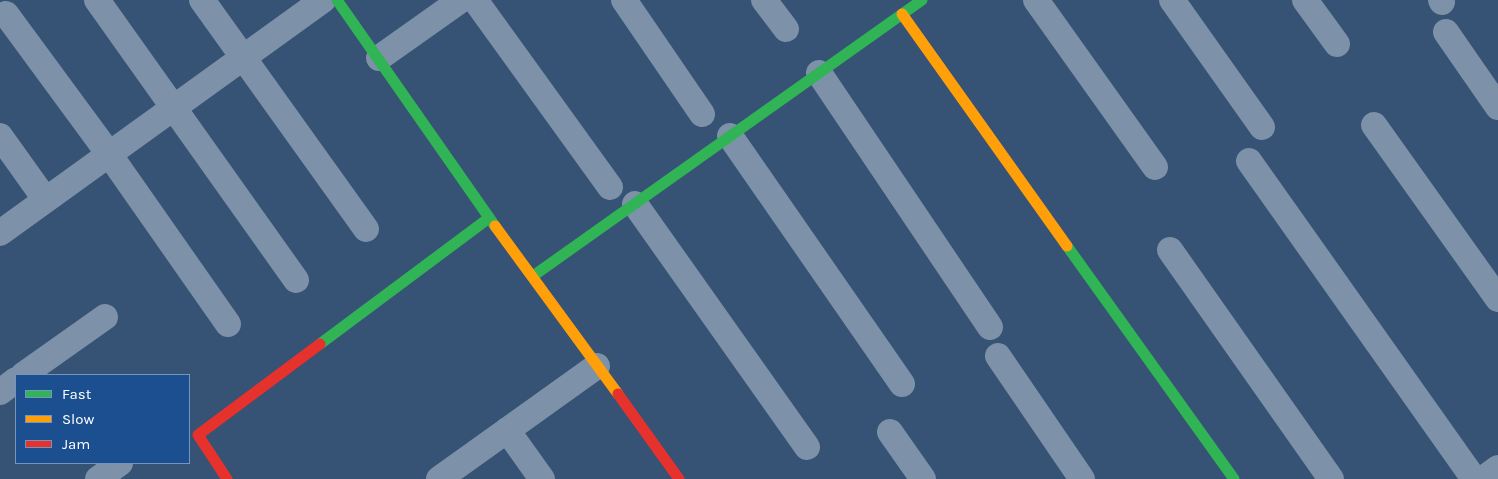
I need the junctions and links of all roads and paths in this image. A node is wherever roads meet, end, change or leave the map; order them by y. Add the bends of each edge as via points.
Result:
1 (97, 0) edge
2 (202, 0) edge
3 (323, 0) edge
4 (337, 0) edge
5 (461, 0) edge
6 (475, 0) edge
7 (624, 0) edge
8 (764, 0) edge
9 (922, 0) edge
10 (1036, 0) edge
11 (1172, 0) edge
12 (1306, 0) edge
13 (6, 14) dead end
14 (902, 14) junction
15 (786, 30) dead end
16 (1446, 32) dead end
17 (1337, 44) dead end
18 (243, 57) junction
19 (379, 58) junction
20 (819, 73) junction
21 (173, 107) junction
22 (1498, 107) edge
23 (702, 114) dead end
24 (1374, 125) dead end
25 (1262, 127) dead end
26 (0, 136) edge
27 (730, 136) junction
28 (109, 154) junction
29 (1249, 161) dead end
30 (1155, 168) dead end
31 (610, 187) dead end
32 (45, 199) junction
33 (635, 204) junction
34 (488, 218) junction
35 (366, 229) dead end
36 (0, 233) edge
37 (1170, 250) dead end
38 (533, 276) junction
39 (296, 280) dead end
40 (1498, 300) edge
41 (104, 316) dead end
42 (228, 324) dead end
43 (990, 327) dead end
44 (998, 356) dead end
45 (597, 366) junction
46 (24, 374) edge
47 (15, 381) edge
48 (902, 384) dead end
49 (0, 392) edge
50 (507, 430) junction
51 (890, 432) dead end
52 (807, 447) dead end
53 (119, 464) edge
54 (1498, 468) edge
55 (98, 479) edge
56 (227, 479) edge
57 (439, 479) edge
58 (542, 479) edge
59 (679, 479) edge
60 (922, 479) edge
61 (1082, 479) edge
62 (1234, 479) edge
63 (1331, 479) edge
64 (1474, 479) edge
65 (1482, 479) edge

1 - 21 street
2 - 18 street
3 - 18 street
4 - 19 street
5 - 19 street
6 - 31 street
7 - 23 street
8 - 15 street
9 - 14 street
10 - 30 street
11 - 25 street
12 - 17 street
13 - 28 street
14 - 20 street
14 - 62 street
16 - 22 street
18 - 21 street
18 - 35 street
19 - 34 street
20 - 27 street
20 - 43 street
21 - 28 street
21 - 39 street
24 - 40 street
26 - 32 street
27 - 33 street
27 - 48 street
28 - 32 street
28 - 42 street
29 - 64 street
32 - 36 street
33 - 38 street
33 - 52 street
34 - 38 street
34 - 56 street via 198,435
37 - 63 street
38 - 45 street
41 - 46 street
44 - 61 street
45 - 50 street
45 - 59 street
47 - 49 street
50 - 57 street
50 - 58 street
51 - 60 street
53 - 55 street
54 - 65 street

